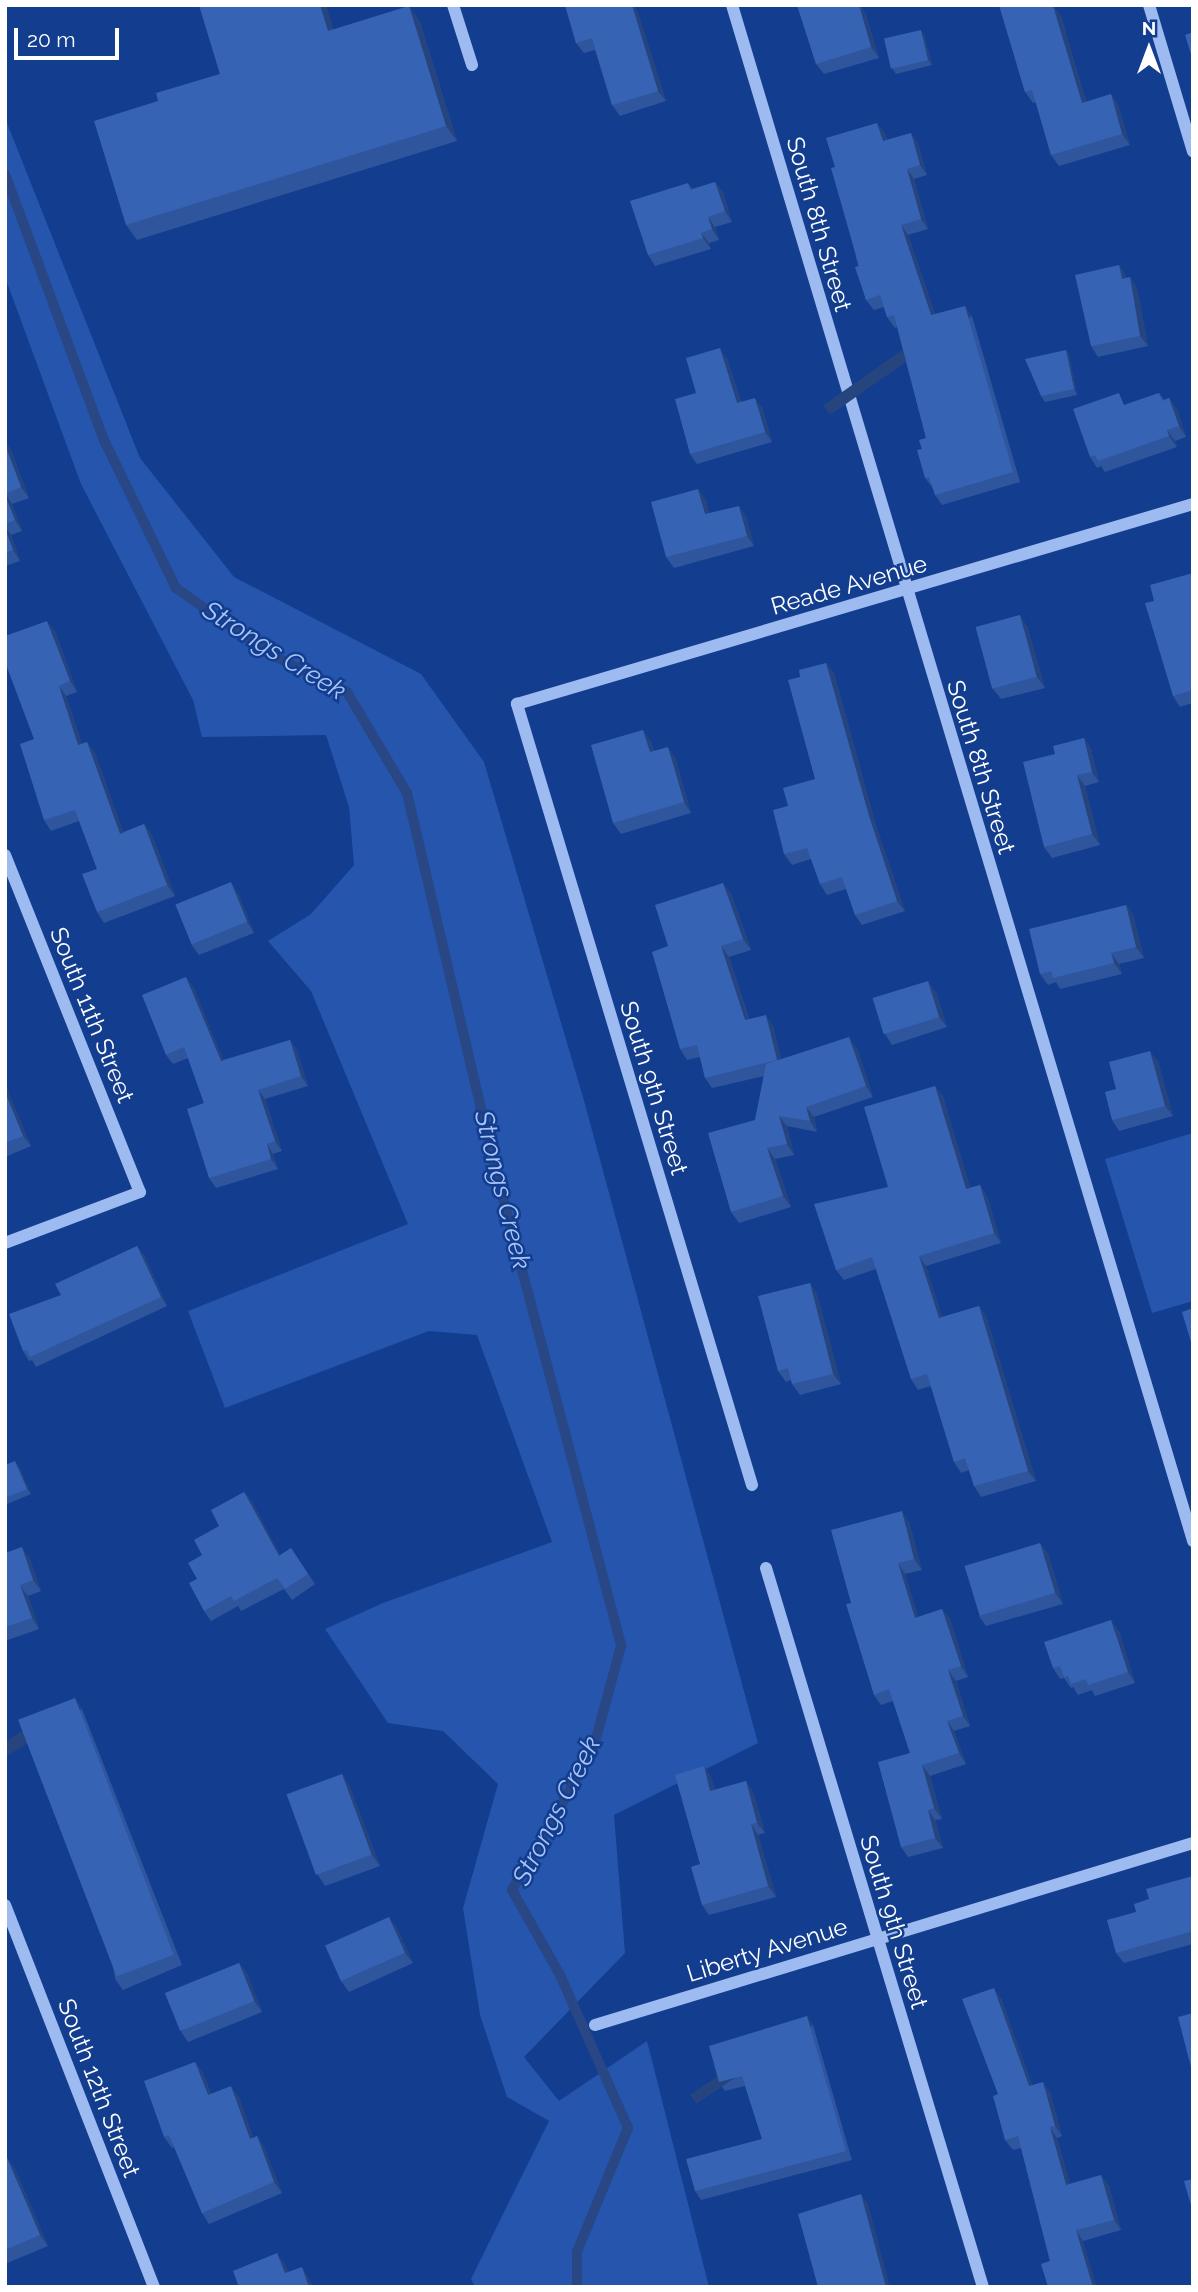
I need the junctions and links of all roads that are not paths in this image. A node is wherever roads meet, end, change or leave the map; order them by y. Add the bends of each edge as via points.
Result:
1 (453, 5) edge
2 (732, 5) edge
3 (1149, 5) edge
4 (471, 65) dead end
5 (1193, 152) edge
6 (1193, 504) edge
7 (906, 591) junction
8 (517, 704) joint
9 (5, 855) edge
10 (5, 1243) edge
11 (752, 1485) dead end
12 (1193, 1541) edge
13 (766, 1569) dead end
14 (1193, 1843) edge
15 (5, 1905) edge
16 (876, 1938) junction
17 (595, 2025) dead end
18 (154, 2287) edge
19 (983, 2287) edge

1 - 4 street
2 - 7 street, South 8th Street
3 - 5 street
6 - 7 street, Reade Avenue
7 - 8 street, Reade Avenue
7 - 12 street, South 8th Street
8 - 11 street, South 9th Street
9 - 10 street, South 11th Street via 140,1192
13 - 16 street, South 9th Street
14 - 16 street, Liberty Avenue
15 - 18 street, South 12th Street
16 - 17 street, Liberty Avenue
16 - 19 street, South 9th Street

